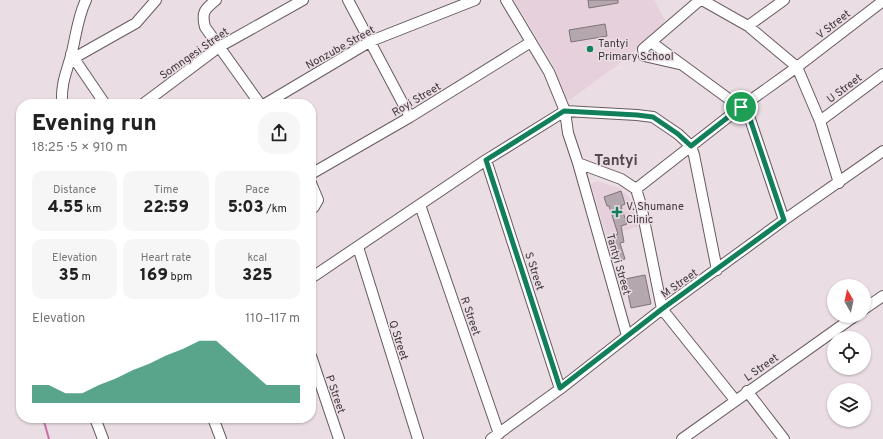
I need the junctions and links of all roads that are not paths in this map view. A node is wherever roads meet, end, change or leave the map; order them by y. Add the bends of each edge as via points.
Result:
1 (86, 0) edge
2 (156, 0) edge
3 (216, 0) edge
4 (303, 0) edge
5 (348, 0) edge
6 (475, 0) edge
7 (506, 0) edge
8 (701, 0) edge
9 (784, 0) edge
10 (883, 1) edge
11 (748, 26) junction
12 (371, 41) junction
13 (531, 42) junction
14 (651, 42) junction
15 (219, 48) junction
16 (72, 56) junction
17 (683, 65) junction
18 (797, 67) junction
19 (883, 74) edge
20 (62, 99) edge
21 (102, 99) edge
22 (150, 99) edge
23 (256, 99) edge
24 (273, 99) edge
25 (741, 107) junction
26 (564, 111) junction
27 (410, 117) junction
28 (820, 121) junction
29 (691, 146) junction
30 (883, 151) edge
31 (486, 160) junction
32 (578, 163) junction
33 (316, 171) edge
34 (839, 183) junction
35 (636, 189) junction
36 (420, 205) junction
37 (784, 220) junction
38 (358, 248) junction
39 (717, 270) junction
40 (316, 275) edge
41 (883, 296) edge
42 (871, 305) edge
43 (662, 309) junction
44 (845, 323) edge
45 (627, 336) junction
46 (316, 371) edge
47 (560, 388) junction
48 (748, 392) junction
49 (735, 400) junction
50 (98, 423) edge
51 (216, 423) edge
52 (495, 436) edge
53 (103, 439) edge
54 (221, 439) edge
55 (339, 439) edge
56 (418, 439) edge
57 (682, 439) edge
58 (784, 439) edge

1 - 16 street
2 - 16 street via 136,23
3 - 15 street via 207,8 203,19 205,27
4 - 15 street, Somngesi Street
5 - 12 street
6 - 12 street, Nonzube Street
7 - 13 street, Tantyi Street
8 - 11 street
8 - 14 street
9 - 11 street
10 - 18 street, V Street
11 - 18 street
12 - 24 street, Nonzube Street
12 - 27 street
13 - 26 street, Tantyi Street via 550,72
13 - 27 street, Royi Street
14 - 17 street
14 - 17 street via 643,50 644,56
15 - 22 street, Somngesi Street
15 - 23 street
16 - 20 street via 64,74
16 - 21 street
17 - 25 street
18 - 25 street, V Street
18 - 28 street
19 - 28 street, U Street
25 - 29 street, V Street
25 - 37 street via 748,113
26 - 29 street via 653,117
26 - 31 street
26 - 32 street, Tantyi Street
27 - 33 street, Royi Street
28 - 34 street
29 - 35 street, V Street
29 - 39 street
30 - 34 street, M Street
31 - 36 street
31 - 47 street, S Street
32 - 35 street via 620,178
32 - 45 street, Tantyi Street
34 - 37 street, M Street
35 - 43 street via 642,205
36 - 38 street
36 - 52 street, R Street
37 - 39 street, M Street
38 - 40 street
38 - 56 street, Q Street
39 - 43 street, M Street
41 - 42 street
43 - 45 street, M Street
43 - 49 street
44 - 48 street, L Street
45 - 47 street, M Street
46 - 55 street, P Street
47 - 52 street, M Street
48 - 49 street, L Street
48 - 58 street
49 - 57 street, L Street
50 - 53 street
51 - 54 street

